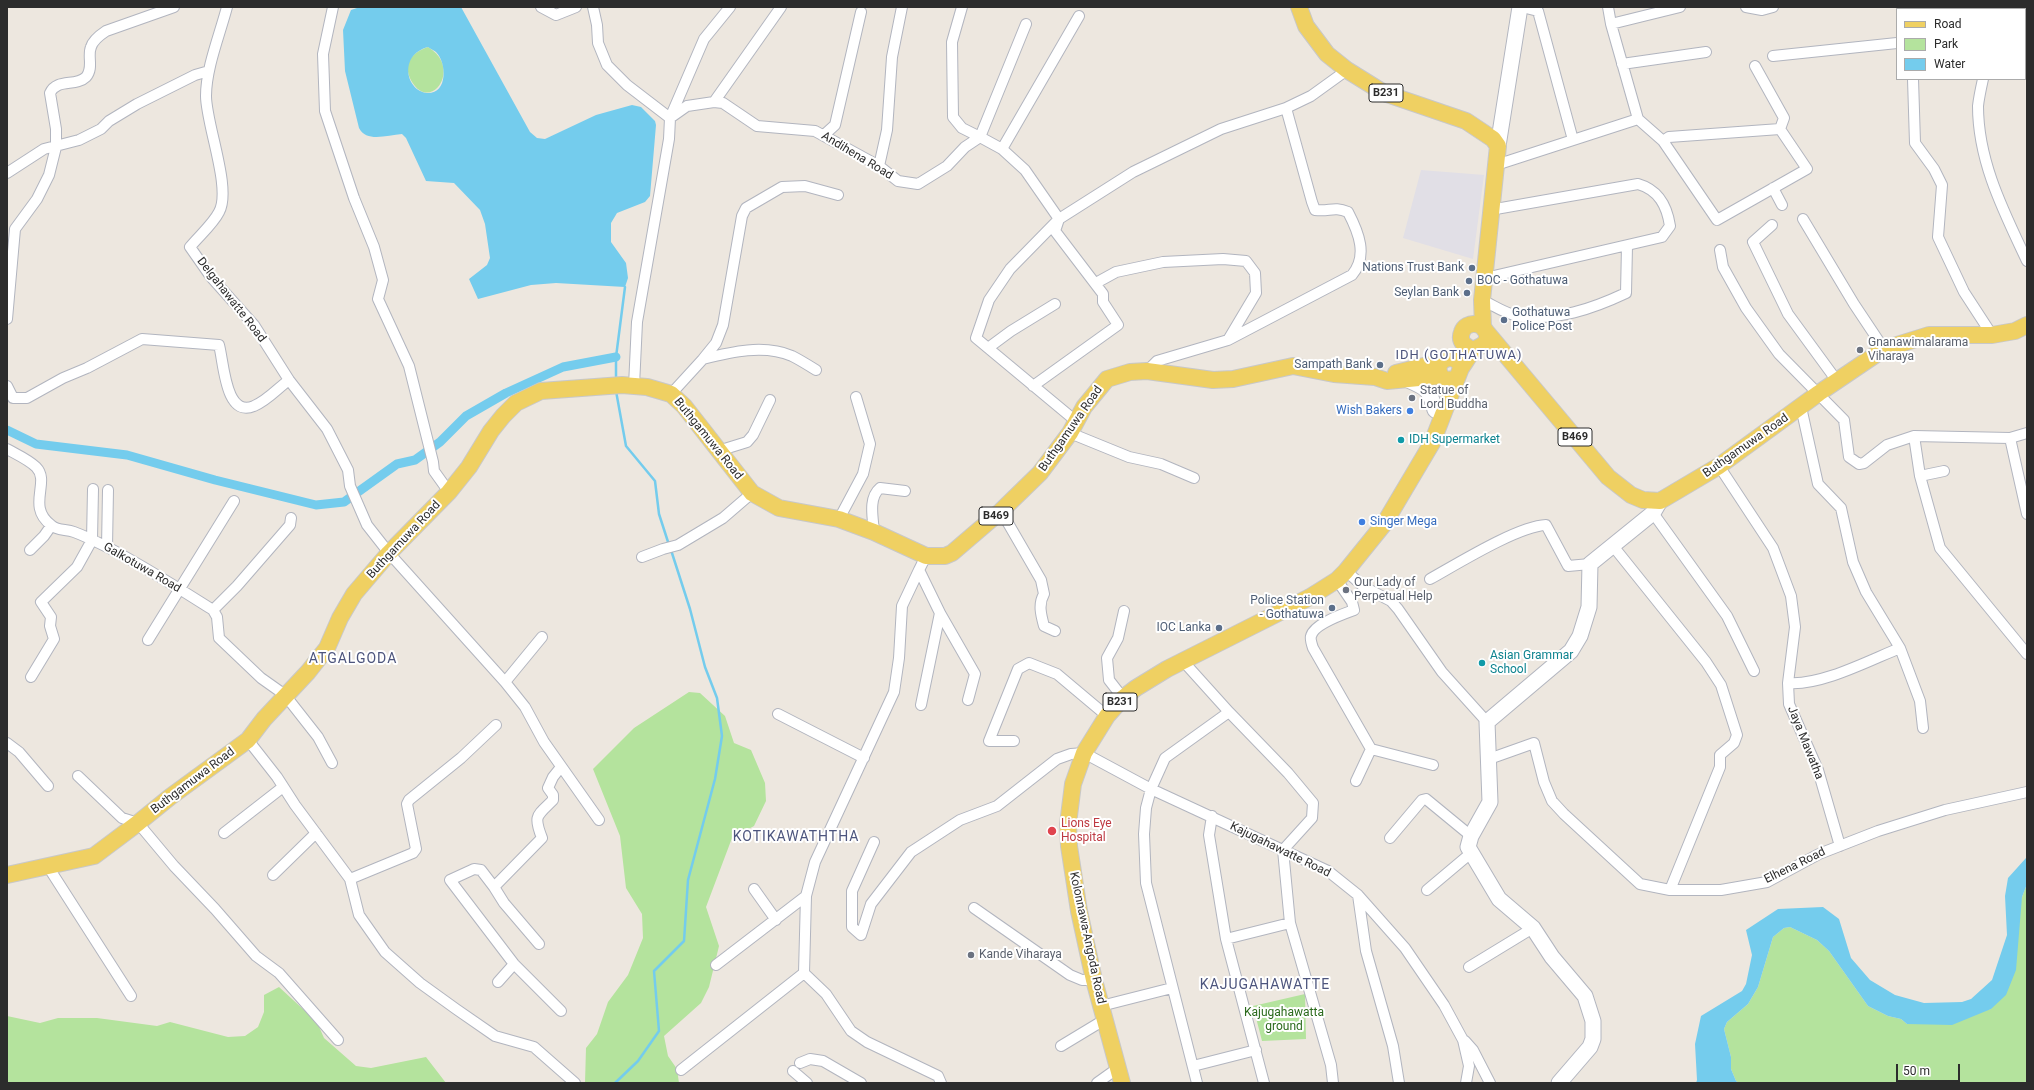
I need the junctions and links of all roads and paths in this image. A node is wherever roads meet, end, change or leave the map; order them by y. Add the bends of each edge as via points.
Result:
1 (174, 7) edge
2 (227, 7) edge
3 (332, 7) edge
4 (541, 7) edge
5 (576, 7) edge
6 (593, 7) edge
7 (730, 7) edge
8 (782, 7) edge
9 (902, 7) edge
10 (962, 7) edge
11 (1299, 7) edge
12 (1521, 7) edge
13 (1608, 7) edge
14 (1680, 7) edge
15 (1746, 7) edge
16 (1773, 7) edge
17 (861, 12) dead end
18 (1079, 16) dead end
19 (1026, 24) dead end
20 (1611, 24) junction
21 (1896, 43) edge
22 (1706, 52) dead end
23 (1773, 56) dead end
24 (1622, 64) junction
25 (1755, 66) dead end
26 (1347, 70) junction
27 (209, 71) junction
28 (1913, 80) edge
29 (1983, 80) edge
30 (714, 102) junction
31 (1286, 108) junction
32 (670, 118) junction
33 (1638, 119) junction
34 (1780, 128) junction
35 (824, 135) junction
36 (980, 137) junction
37 (1573, 140) junction
38 (1663, 141) junction
39 (1498, 146) junction
40 (56, 147) junction
41 (1002, 149) junction
42 (879, 166) junction
43 (1496, 166) junction
44 (7, 173) edge
45 (1773, 188) junction
46 (838, 195) dead end
47 (1782, 205) dead end
48 (1490, 210) junction
49 (1059, 219) junction
50 (1803, 219) dead end
51 (1772, 225) dead end
52 (1627, 246) junction
53 (1720, 250) dead end
54 (2027, 261) edge
55 (1485, 278) junction
56 (1096, 283) junction
57 (8, 300) edge
58 (1482, 300) junction
59 (1055, 304) dead end
60 (7, 319) edge
61 (2027, 325) edge
62 (1483, 328) junction
63 (1463, 332) junction
64 (1992, 335) junction
65 (1228, 340) junction
66 (988, 348) junction
67 (1477, 349) junction
68 (1884, 349) junction
69 (703, 359) junction
70 (1509, 359) junction
71 (816, 370) dead end
72 (1448, 370) junction
73 (1146, 371) junction
74 (1375, 378) junction
75 (289, 380) junction
76 (1408, 380) junction
77 (1837, 381) junction
78 (622, 385) junction
79 (7, 386) edge
80 (1033, 386) junction
81 (1819, 393) junction
82 (671, 394) junction
83 (856, 397) dead end
84 (770, 400) dead end
85 (1801, 407) junction
86 (1435, 410) junction
87 (1073, 428) junction
88 (2027, 433) edge
89 (1914, 436) junction
90 (2010, 438) junction
91 (7, 450) edge
92 (718, 451) junction
93 (1423, 456) junction
94 (1719, 466) junction
95 (1944, 471) dead end
96 (1920, 476) junction
97 (1194, 478) dead end
98 (93, 489) dead end
99 (108, 490) dead end
100 (905, 491) dead end
101 (449, 492) junction
102 (752, 493) junction
103 (234, 501) dead end
104 (1657, 507) junction
105 (1001, 511) junction
106 (2027, 514) edge
107 (291, 518) dead end
108 (839, 519) junction
109 (51, 526) junction
110 (874, 532) junction
111 (92, 540) junction
112 (1613, 546) junction
113 (107, 547) junction
114 (30, 550) dead end
115 (389, 553) junction
116 (642, 557) dead end
117 (922, 563) junction
118 (1590, 564) junction
119 (1341, 575) junction
120 (1430, 579) dead end
121 (179, 588) junction
122 (213, 610) junction
123 (1124, 611) dead end
124 (940, 613) junction
125 (1055, 631) dead end
126 (542, 637) dead end
127 (148, 640) dead end
128 (1900, 648) junction
129 (2027, 654) edge
130 (1183, 661) junction
131 (1754, 671) dead end
132 (31, 677) dead end
133 (505, 682) junction
134 (1788, 683) junction
135 (285, 695) junction
136 (1123, 698) junction
137 (968, 700) dead end
138 (921, 705) dead end
139 (1229, 712) junction
140 (778, 714) dead end
141 (1107, 716) junction
142 (1487, 722) junction
143 (496, 725) dead end
144 (1923, 728) dead end
145 (248, 740) junction
146 (1014, 741) dead end
147 (7, 743) edge
148 (1371, 748) junction
149 (1084, 753) junction
150 (864, 758) junction
151 (1490, 759) junction
152 (332, 763) dead end
153 (1433, 765) dead end
154 (561, 767) junction
155 (78, 776) dead end
156 (1356, 781) dead end
157 (48, 786) dead end
158 (283, 787) junction
159 (1151, 789) junction
160 (2027, 792) edge
161 (1212, 816) junction
162 (599, 820) dead end
163 (138, 823) junction
164 (224, 833) dead end
165 (316, 833) junction
166 (1471, 836) junction
167 (1390, 838) dead end
168 (874, 842) dead end
169 (1840, 846) junction
170 (1283, 850) junction
171 (1470, 853) junction
172 (47, 865) junction
173 (7, 874) edge
174 (273, 875) dead end
175 (350, 879) junction
176 (494, 887) junction
177 (754, 889) dead end
178 (1427, 890) dead end
179 (1670, 890) junction
180 (1358, 895) junction
181 (806, 896) junction
182 (974, 908) dead end
183 (776, 920) junction
184 (1290, 923) junction
185 (1533, 928) junction
186 (1226, 939) junction
187 (539, 944) dead end
188 (514, 964) junction
189 (716, 965) dead end
190 (1469, 967) dead end
191 (804, 973) junction
192 (1094, 980) junction
193 (498, 982) dead end
194 (1172, 988) junction
195 (131, 996) dead end
196 (561, 1011) dead end
197 (1102, 1013) junction
198 (338, 1040) dead end
199 (1463, 1040) junction
200 (1061, 1046) dead end
201 (1256, 1050) junction
202 (1193, 1066) junction
203 (681, 1070) dead end
204 (1120, 1076) edge
205 (573, 1082) edge
206 (807, 1083) edge
207 (861, 1083) edge
208 (940, 1083) edge
209 (1097, 1083) edge
210 (1197, 1083) edge
211 (1264, 1083) edge
212 (1334, 1083) edge
213 (1399, 1083) edge
214 (1466, 1083) edge
215 (1490, 1083) edge
216 (1560, 1083) edge

1 - 40 street via 106,31 90,47 90,71 87,76 56,85 52,89 50,93
2 - 27 street, Delgahawatte Road
3 - 101 street via 323,54 325,111 354,198 374,247 383,280 378,299 408,366 434,471
4 - 5 street via 556,15
6 - 32 street via 598,43 607,65 627,85
7 - 32 street via 704,39
8 - 30 street
9 - 42 street via 892,57 887,130
10 - 36 street via 952,42 953,117 962,128
11 - 26 main road, B231 via 1306,26 1327,54
12 - 37 street via 1538,11
12 - 39 street
13 - 20 street
14 - 20 street
15 - 16 street via 1762,10
17 - 35 street via 835,125
18 - 41 street
19 - 36 street
20 - 24 street
21 - 23 street
22 - 24 street
24 - 33 street
25 - 34 street via 1784,118
26 - 31 street via 1311,96
26 - 39 main road, B231 via 1384,93 1466,121
27 - 40 street via 195,75 137,104 109,121 101,129 79,140
27 - 75 street, Delgahawatte Road via 206,108 223,202 219,212 190,247 211,276 254,325
28 - 64 street via 1915,143 1942,185 1938,237 1964,292
29 - 54 street via 1978,106 1982,149 1998,198
30 - 32 street via 687,106
30 - 35 street, Andihena Road via 722,103 757,126 815,131
31 - 49 street via 1220,129 1140,169
31 - 65 street via 1312,202 1316,210 1339,208 1348,212 1362,253 1359,267 1352,275
32 - 78 street via 669,139 637,322
33 - 37 street
33 - 38 street
34 - 38 street via 1669,137
34 - 45 street via 1807,169
35 - 42 street, Andihena Road
36 - 41 street
36 - 42 street, Andihena Road via 965,147 947,166 918,184 898,181
37 - 43 street
38 - 45 street via 1717,220
39 - 43 main road, B231
40 - 44 street via 44,148
40 - 57 street via 49,175 37,199 15,229
41 - 49 street via 1025,170
43 - 48 main road, B231
45 - 47 street
46 - 69 street via 805,186 782,187 746,208 742,216 723,325 716,343
48 - 52 street via 1638,184 1647,187 1659,197 1668,211 1670,226 1662,237
48 - 55 main road, B231
49 - 56 street via 1056,232
49 - 66 street via 1010,268 989,300 976,338
50 - 68 street
51 - 77 street via 1753,242 1788,314
52 - 55 street
52 - 58 street via 1626,293 1596,308 1554,317 1517,316
53 - 81 street via 1722,267 1746,308 1780,354
55 - 58 main road, B231
56 - 65 street via 1116,272 1163,262 1223,259 1246,261 1255,273 1256,293
56 - 80 street via 1103,294 1103,302 1118,325
57 - 60 street
58 - 62 main road, B231
58 - 63 main road, B231
59 - 66 street
61 - 64 main road, Buthgamuwa Road via 2015,331
62 - 63 main road via 1471,324
62 - 67 main road via 1487,336 1485,343
62 - 70 main road, B469
63 - 67 main road via 1463,343 1468,348
63 - 72 main road, B231
64 - 68 main road, Buthgamuwa Road via 1929,335
65 - 73 street via 1156,361
66 - 80 street
67 - 70 main road, B469
67 - 72 main road, B231
68 - 77 main road, Buthgamuwa Road
69 - 71 street via 729,352 769,350 791,356
69 - 82 street
70 - 104 main road, B469 via 1608,477 1631,495
72 - 74 main road, Buthgamuwa Road / B469
72 - 76 main road, Buthgamuwa Road / B469
72 - 86 main road, Kolonnawa-Angoda Road / B231
72 - 93 main road, Kolonnawa-Angoda Road / B231 via 1432,443
73 - 74 main road, Buthgamuwa Road / B469 via 1213,380 1233,379 1293,366
73 - 87 main road, Buthgamuwa Road / B469 via 1130,372 1107,379 1084,407
74 - 76 main road, Buthgamuwa Road / B469 via 1387,381
75 - 79 street via 265,400 246,408 237,405 229,393 220,345 142,339 27,398 13,398
75 - 115 street, Delgahawatte Road via 327,429 348,470 350,486 367,525
76 - 86 street via 1425,387
77 - 81 main road, Buthgamuwa Road
78 - 82 main road, Buthgamuwa Road
78 - 101 main road, Buthgamuwa Road via 541,391 516,403 491,431
80 - 87 street
81 - 85 main road, Buthgamuwa Road
81 - 89 street via 1844,420 1849,457 1859,464 1887,446
82 - 92 main road, Buthgamuwa Road / B469 via 684,406
83 - 108 street via 870,444 863,474
84 - 92 street via 754,435 747,442
85 - 94 main road, Buthgamuwa Road
85 - 128 street via 1818,484 1841,508 1856,568 1866,592
86 - 93 main road, Kolonnawa-Angoda Road / B231 via 1424,444
87 - 97 street via 1129,457 1161,464
87 - 105 main road, Buthgamuwa Road / B469 via 1040,474
88 - 90 street
89 - 90 street
89 - 96 street
90 - 106 street
91 - 109 street via 36,467 40,474 39,508
92 - 102 main road, Buthgamuwa Road / B469
93 - 119 main road, Kolonnawa-Angoda Road / B231 via 1384,524
94 - 104 main road, Buthgamuwa Road
94 - 134 street, Jaya Mawatha via 1773,548 1791,596 1795,627
95 - 96 street
96 - 129 street via 1940,548
98 - 111 street
99 - 113 street
100 - 110 street via 880,488 875,492
101 - 115 main road, Buthgamuwa Road
102 - 108 main road, Buthgamuwa Road / B469 via 779,508
102 - 116 street via 723,518 678,545
103 - 121 street
104 - 112 street
104 - 131 street via 1726,616
105 - 117 main road, Buthgamuwa Road / B469 via 952,553
105 - 125 street via 1041,580 1044,594 1040,600 1044,626
107 - 122 street via 290,525
108 - 110 main road, Buthgamuwa Road / B469
109 - 111 street, Galkotuwa Road
109 - 114 street
110 - 117 main road, Buthgamuwa Road / B469
111 - 113 street, Galkotuwa Road
111 - 132 street via 77,567 41,602 51,618 50,626 54,639
112 - 118 street
112 - 179 street via 1706,662 1721,685 1737,735 1734,743 1720,755 1720,767
113 - 121 street, Galkotuwa Road
115 - 133 street, Delgahawatte Road
115 - 135 main road, Buthgamuwa Road via 354,594 327,648
117 - 124 street
117 - 150 street via 902,606 894,692
118 - 120 street via 1568,566 1546,525 1538,525 1503,540
118 - 142 street via 1589,607 1580,636 1571,651
119 - 130 main road, Kolonnawa-Angoda Road / B231 via 1310,597
119 - 142 street via 1391,601 1442,672
119 - 148 street via 1354,610 1331,618 1314,630 1311,636 1313,648
121 - 122 street, Galkotuwa Road
121 - 127 street
122 - 135 street via 217,617 219,638 261,678
123 - 136 street via 1118,638 1107,658 1109,680
124 - 137 street via 975,674
124 - 138 street
126 - 133 street
128 - 134 street via 1834,675 1797,684
128 - 144 street via 1920,700
130 - 136 main road, Kolonnawa-Angoda Road / B231 via 1151,678
130 - 139 street
133 - 154 street, Delgahawatte Road via 525,707
134 - 169 street, Jaya Mawatha via 1788,704 1818,770
135 - 145 main road, Buthgamuwa Road
135 - 152 street via 318,737
136 - 141 main road, Kolonnawa-Angoda Road / B231
139 - 159 street via 1165,758
139 - 170 street via 1288,773 1313,804 1312,818
140 - 150 street
141 - 146 street via 1057,674 1029,662 1018,669 989,741
141 - 149 main road, Kolonnawa-Angoda Road / B231
142 - 151 street
143 - 175 street via 461,758 409,800 407,804 416,849 413,853
145 - 158 street
145 - 163 main road, Buthgamuwa Road
147 - 157 street via 19,752
148 - 153 street
148 - 156 street
149 - 159 street, Kajugahawatte Road
149 - 168 street via 1057,759 998,806 960,820 911,852 870,904 861,935 852,928 852,891
149 - 192 main road, Kolonnawa-Angoda Road / B231 via 1073,784 1069,831 1079,911
150 - 181 street via 815,862
151 - 166 street via 1490,802
151 - 179 street, Elhena Road via 1534,743 1546,788 1552,801 1564,814 1640,884
154 - 162 street, Delgahawatte Road
154 - 176 street via 548,788 553,800 537,816 536,823 542,838
155 - 163 street via 122,818
158 - 164 street
158 - 165 street
159 - 161 street, Kajugahawatte Road
159 - 194 street via 1146,808 1144,834 1146,883
160 - 169 street, Elhena Road via 1945,810
161 - 170 street, Kajugahawatte Road
161 - 186 street via 1209,835
163 - 172 main road, Buthgamuwa Road via 94,856
163 - 198 street via 256,956 279,973
165 - 174 street
165 - 175 street
166 - 167 street via 1426,799 1422,800
166 - 171 street via 1468,847
169 - 179 street, Elhena Road via 1819,854 1767,882 1721,890
170 - 180 street, Kajugahawatte Road via 1328,871
170 - 184 street
171 - 178 street
171 - 185 street via 1499,899
172 - 173 main road, Buthgamuwa Road
172 - 195 street
175 - 205 street via 359,915 385,952 420,983 495,1036 534,1047
176 - 187 street via 504,903
176 - 188 street via 481,870 474,869 450,880
177 - 183 street
180 - 199 street, Kajugahawatte Road via 1405,948 1444,1005
180 - 213 street via 1366,951 1393,1046
181 - 183 street
181 - 191 street
182 - 192 street via 1070,975 1082,980
183 - 189 street
184 - 186 street
184 - 212 street
185 - 190 street
185 - 216 street via 1552,957 1585,996 1593,1021 1593,1039 1590,1047
186 - 201 street
188 - 193 street
188 - 196 street
191 - 203 street
191 - 208 street via 826,994 851,1031 867,1042 938,1076
192 - 197 main road, Kolonnawa-Angoda Road / B231
194 - 197 street
194 - 202 street
197 - 200 street
197 - 204 main road, Kolonnawa-Angoda Road / B231
199 - 214 street, Kajugahawatte Road via 1469,1066
199 - 215 street via 1473,1050
201 - 202 street
201 - 211 street
202 - 210 street
204 - 209 street
206 - 207 street via 796,1067 810,1059 823,1061

